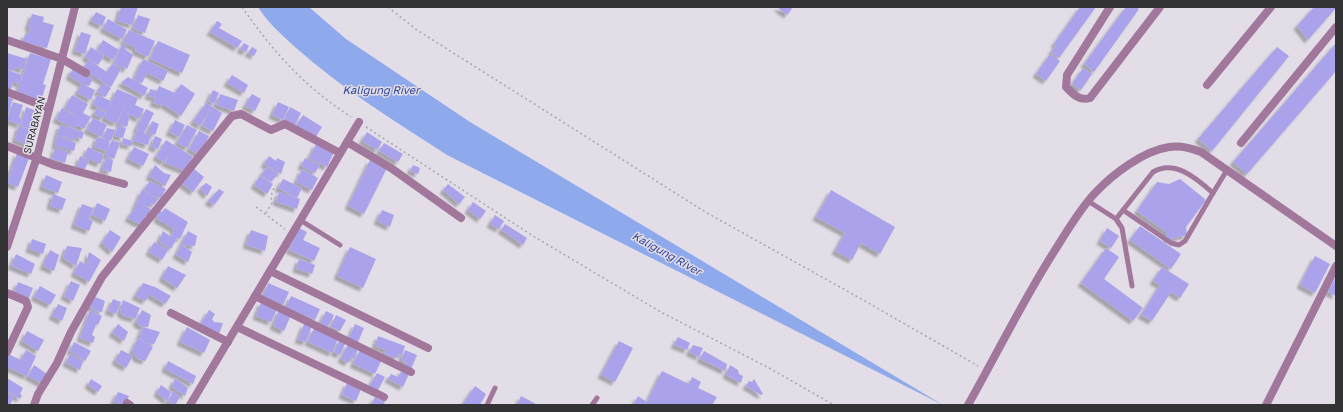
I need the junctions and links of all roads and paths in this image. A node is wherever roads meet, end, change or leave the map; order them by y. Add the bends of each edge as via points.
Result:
1 (75, 7) edge
2 (242, 7) edge
3 (388, 7) edge
4 (1110, 7) edge
5 (1160, 7) edge
6 (1271, 7) edge
7 (1336, 27) edge
8 (7, 40) edge
9 (62, 59) junction
10 (86, 73) dead end
11 (1207, 85) dead end
12 (7, 92) edge
13 (49, 108) junction
14 (359, 122) junction
15 (347, 142) junction
16 (1241, 143) dead end
17 (7, 146) edge
18 (340, 153) junction
19 (37, 157) junction
20 (1225, 173) junction
21 (124, 184) dead end
22 (275, 185) dead end
23 (1213, 193) junction
24 (1088, 201) junction
25 (256, 207) dead end
26 (1123, 210) junction
27 (266, 213) junction
28 (461, 218) dead end
29 (1116, 218) junction
30 (300, 220) junction
31 (292, 234) junction
32 (340, 245) dead end
33 (1336, 246) edge
34 (7, 247) edge
35 (1336, 266) edge
36 (270, 270) junction
37 (1132, 286) dead end
38 (7, 293) edge
39 (255, 296) junction
40 (171, 313) dead end
41 (237, 327) junction
42 (228, 342) junction
43 (428, 348) dead end
44 (7, 352) edge
45 (411, 372) dead end
46 (987, 372) junction
47 (495, 388) dead end
48 (384, 397) dead end
49 (597, 398) dead end
50 (36, 404) edge
51 (190, 405) edge
52 (487, 405) edge
53 (592, 405) edge
54 (834, 405) edge
55 (968, 405) edge
56 (1266, 405) edge

1 - 9 street, SURABAYAN
2 - 14 path via 288,66 335,106
3 - 46 path via 417,30 707,213
4 - 5 street via 1067,75 1066,87 1077,98 1090,98
6 - 11 street
7 - 16 street
8 - 9 street
9 - 10 street
9 - 13 street, SURABAYAN
12 - 13 street
13 - 19 street, SURABAYAN
14 - 15 street
14 - 54 path via 533,236 659,311
15 - 18 street
15 - 28 street via 391,168
17 - 19 street
18 - 30 street
18 - 50 street via 285,124 271,130 241,114 232,116 102,277
19 - 21 street via 54,165
19 - 34 street, SURABAYAN
20 - 23 lane
20 - 24 street via 1201,152 1185,147 1170,147 1128,165 1108,179
20 - 33 street
22 - 27 path via 271,196 272,203
23 - 26 lane via 1179,169 1160,168 1153,172
23 - 26 lane via 1185,241 1179,245 1171,243
24 - 29 lane
24 - 46 street via 1031,286
25 - 27 path
26 - 29 lane
27 - 31 path
29 - 37 lane via 1122,228
30 - 31 street
30 - 32 lane
31 - 36 street
35 - 56 street
36 - 39 street
36 - 43 street
38 - 44 street via 26,301 28,307
39 - 41 street
39 - 45 street
40 - 42 street
41 - 42 street
41 - 48 street
42 - 51 street
46 - 55 street
47 - 52 lane
49 - 53 lane

